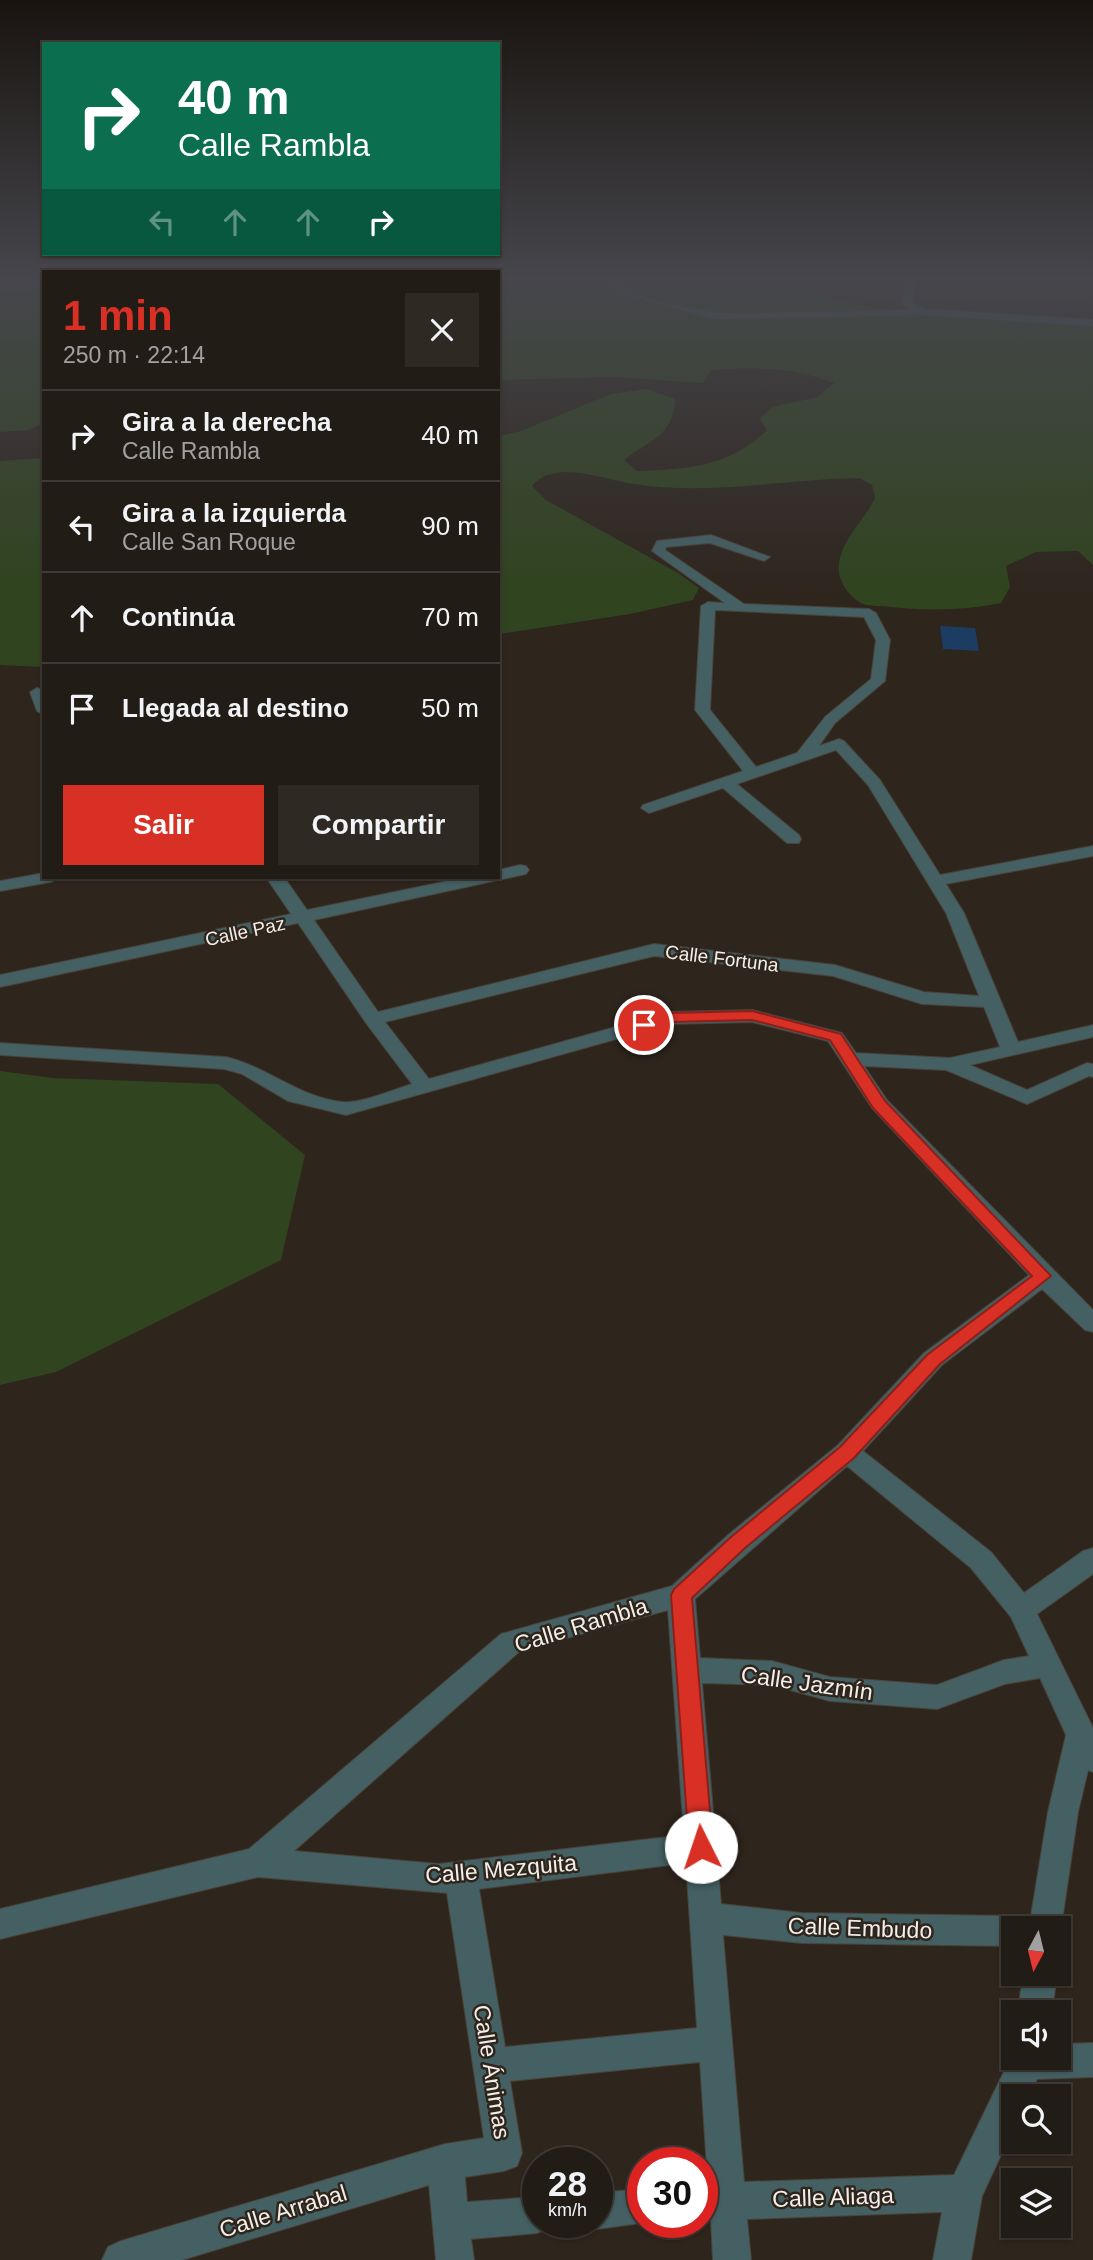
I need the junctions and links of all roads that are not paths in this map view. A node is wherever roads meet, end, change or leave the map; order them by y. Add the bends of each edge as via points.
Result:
1 (764, 557) dead end
2 (740, 607) junction
3 (37, 692) dead end
4 (42, 706) edge
5 (803, 756) junction
6 (753, 773) junction
7 (725, 782) junction
8 (649, 808) dead end
9 (793, 839) dead end
10 (1093, 851) edge
11 (520, 870) dead end
12 (500, 875) edge
13 (42, 879) edge
14 (276, 879) edge
15 (481, 879) edge
16 (935, 881) junction
17 (0, 886) edge
18 (304, 918) junction
19 (0, 981) edge
20 (991, 1002) junction
21 (373, 1020) junction
22 (1093, 1031) edge
23 (0, 1049) edge
24 (1011, 1050) junction
25 (849, 1059) junction
26 (950, 1064) junction
27 (1093, 1070) edge
28 (425, 1087) junction
29 (1043, 1276) junction
30 (1093, 1324) edge
31 (847, 1452) junction
32 (1093, 1559) edge
33 (681, 1595) junction
34 (1021, 1610) junction
35 (1048, 1665) junction
36 (687, 1670) junction
37 (1086, 1733) edge
38 (701, 1847) junction
39 (258, 1862) junction
40 (461, 1877) junction
41 (1047, 1916) edge
42 (706, 1917) junction
43 (0, 1924) edge
44 (1001, 1931) edge
45 (716, 2043) junction
46 (1071, 2060) edge
47 (1093, 2060) edge
48 (490, 2066) junction
49 (1024, 2070) edge
50 (715, 2147) edge
51 (445, 2162) junction
52 (964, 2193) junction
53 (718, 2201) edge
54 (718, 2211) edge
55 (522, 2216) edge
56 (453, 2222) junction
57 (121, 2260) edge
58 (456, 2260) edge
59 (732, 2260) edge
60 (952, 2260) edge

1 - 2 street via 711,539 661,544 658,551
2 - 5 street via 869,613 883,640 878,681 831,720
2 - 6 street via 708,606 702,710
3 - 4 street
5 - 6 street
5 - 16 street via 839,744 874,783
6 - 7 street
7 - 8 street
7 - 9 street
10 - 16 street
11 - 12 street
13 - 17 street
14 - 18 street
15 - 18 street, Calle Paz
16 - 20 street via 955,913
18 - 19 street, Calle Paz
18 - 21 street
20 - 21 street, Calle Fortuna via 922,998 835,971 654,950
20 - 24 street
21 - 28 street
22 - 24 street
23 - 28 street via 226,1063 249,1070 295,1097 346,1109
24 - 26 street
25 - 26 street
25 - 28 street via 835,1037 752,1016 669,1018
25 - 29 street via 879,1104
26 - 27 street via 1027,1098
29 - 30 street
29 - 31 street, Calle Rambla via 933,1359
31 - 33 street, Calle Rambla
31 - 34 street via 981,1560
32 - 34 street
33 - 36 street
33 - 39 street, Calle Rambla via 511,1642
34 - 35 street
35 - 36 street, Calle Jazmín via 1004,1672 937,1697 830,1689 772,1673
35 - 37 street
36 - 38 street
37 - 41 street via 1063,1812
38 - 40 street, Calle Mezquita
38 - 42 street
39 - 40 street, Calle Mezquita via 439,1879
39 - 43 street, Calle Rambla
40 - 48 street, Calle Ánimas
42 - 44 street, Calle Embudo via 802,1928
42 - 45 street
45 - 48 street
45 - 50 street
46 - 47 street
48 - 51 street, Calle Ánimas via 504,2153
49 - 52 street
51 - 56 street
51 - 57 street, Calle Arrabal
52 - 53 street, Calle Aliaga
52 - 60 street
54 - 59 street
55 - 56 street
56 - 58 street

